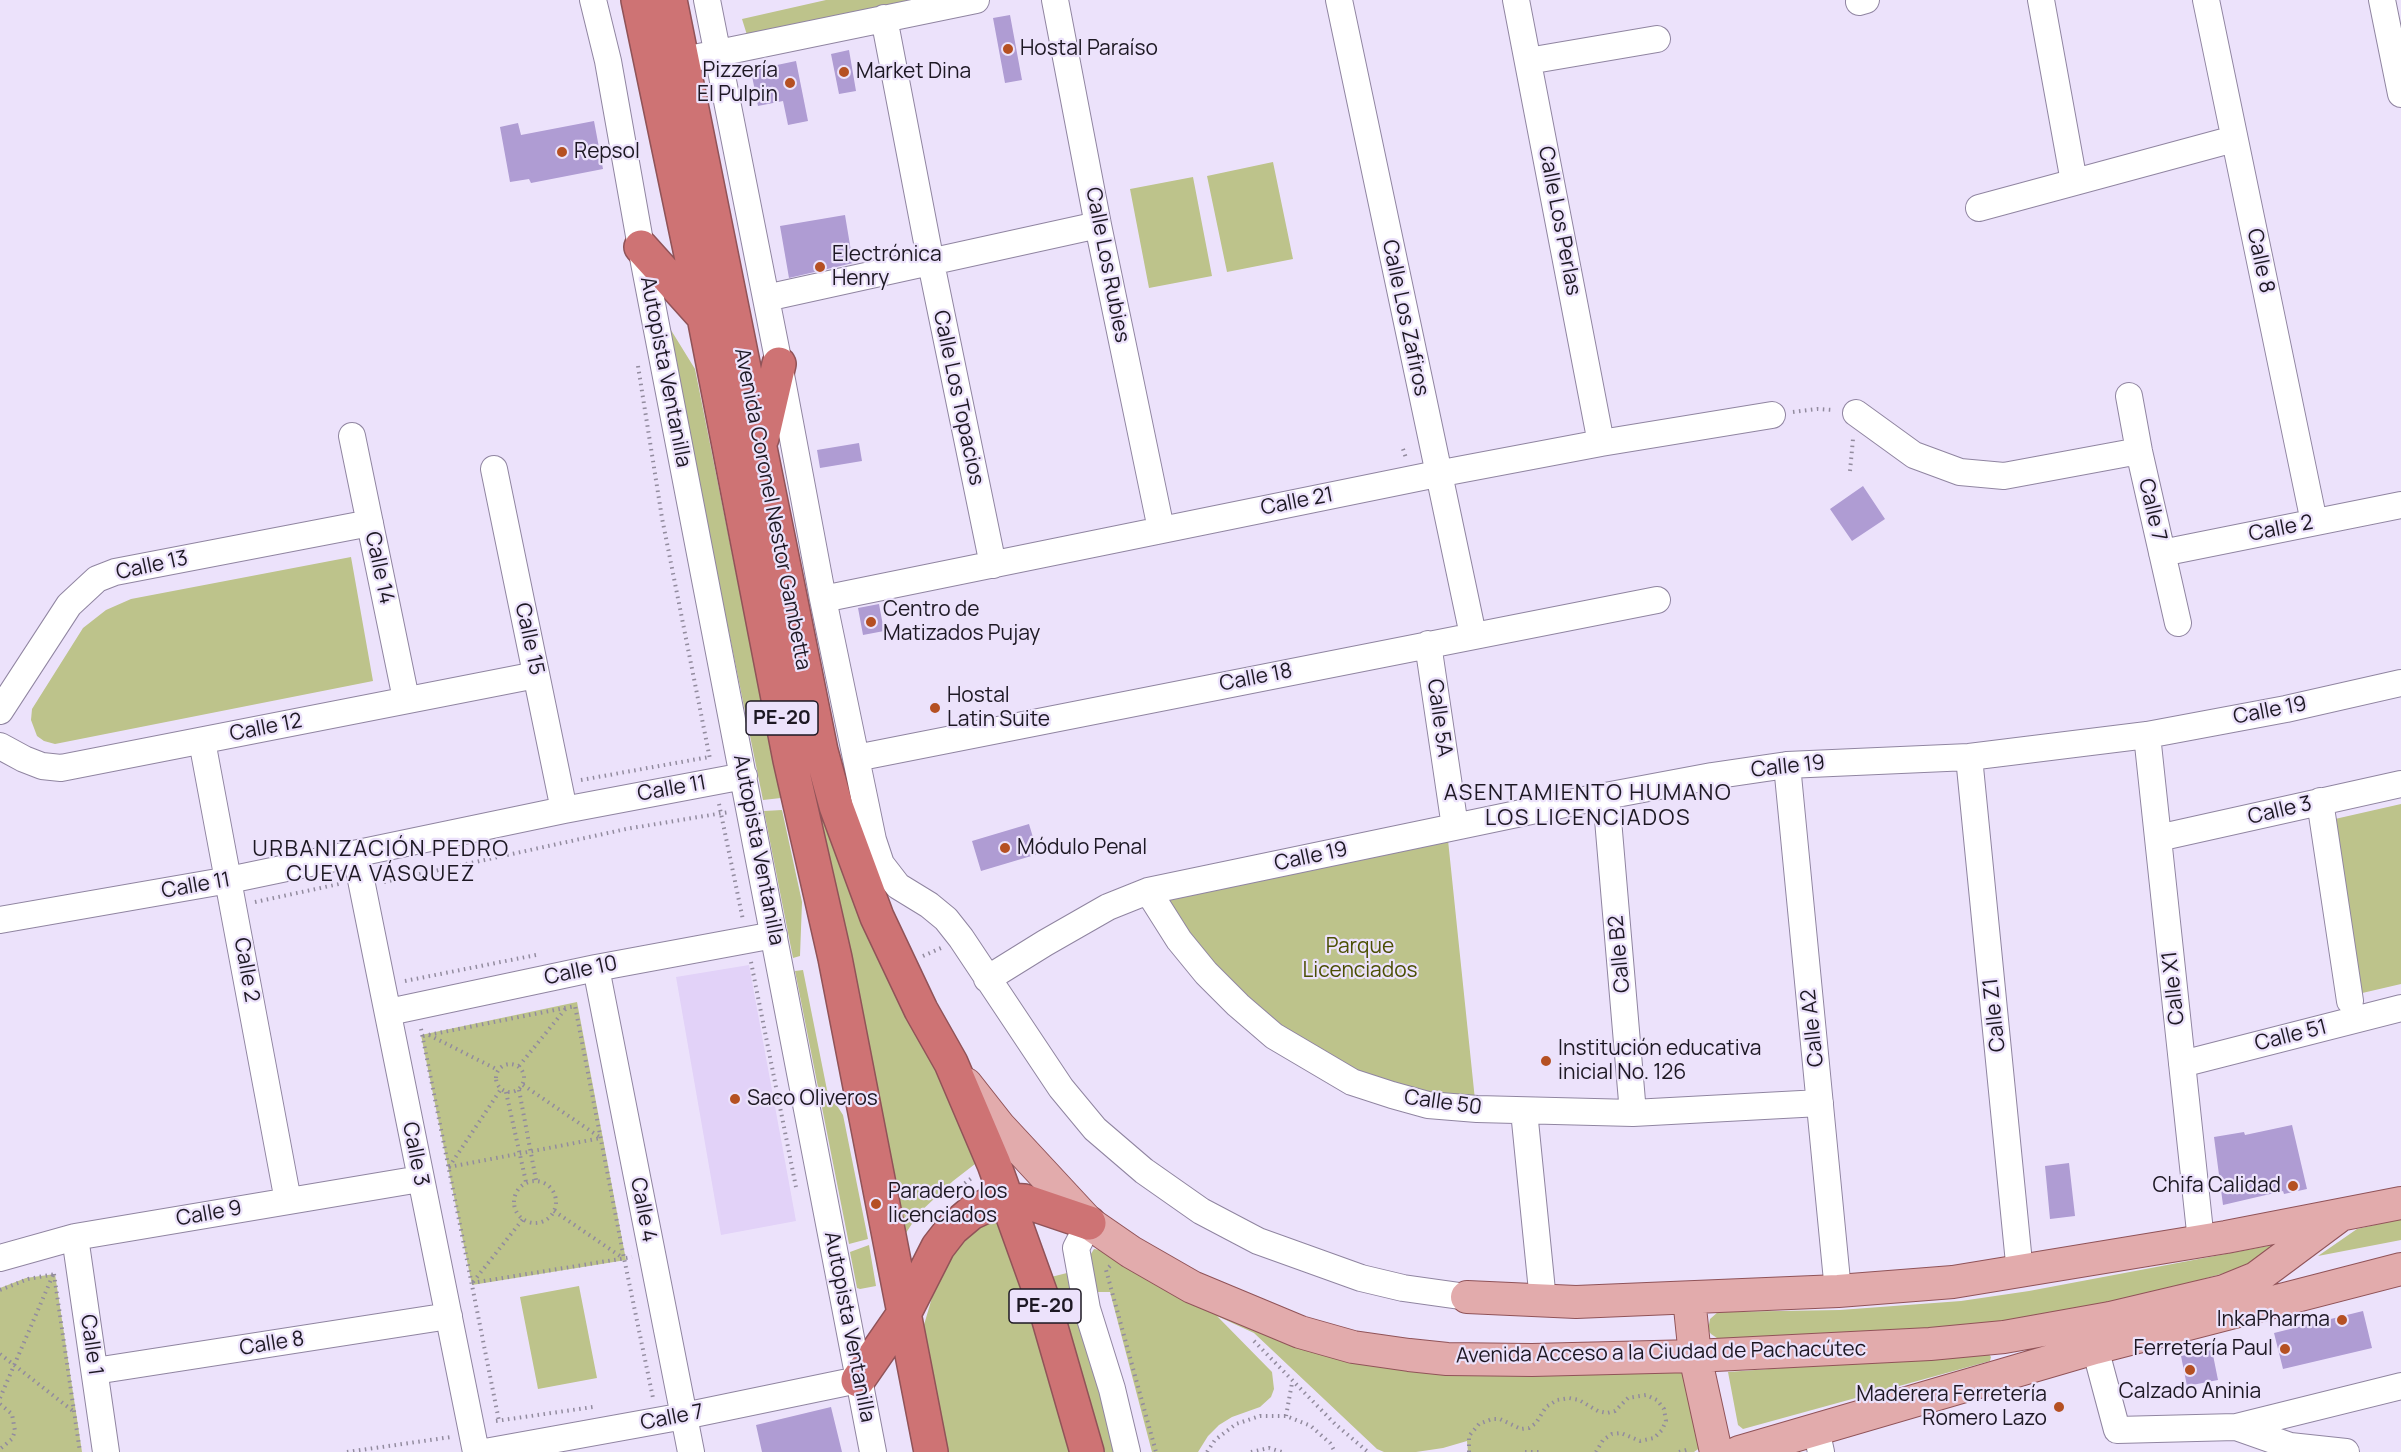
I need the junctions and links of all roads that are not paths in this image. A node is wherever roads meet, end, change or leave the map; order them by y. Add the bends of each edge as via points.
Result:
1 (593, 0) edge
2 (976, 0) edge
3 (1055, 0) edge
4 (1339, 0) edge
5 (1516, 0) edge
6 (2041, 0) edge
7 (2206, 0) edge
8 (2382, 0) edge
9 (713, 1) edge
10 (656, 7) edge
11 (884, 18) junction
12 (1658, 39) dead end
13 (717, 53) junction
14 (1528, 61) junction
15 (667, 64) junction
16 (2401, 94) edge
17 (2234, 139) junction
18 (2074, 182) junction
19 (1979, 208) dead end
20 (1098, 225) junction
21 (641, 247) junction
22 (931, 263) junction
23 (766, 298) junction
24 (704, 316) junction
25 (779, 364) junction
26 (2129, 396) dead end
27 (1856, 413) road end
28 (1772, 415) road end
29 (352, 436) dead end
30 (1601, 443) junction
31 (760, 448) junction
32 (2139, 451) junction
33 (494, 469) dead end
34 (1437, 474) junction
35 (2401, 505) edge
36 (2314, 522) junction
37 (370, 523) junction
38 (1161, 529) junction
39 (2162, 553) junction
40 (993, 565) junction
41 (823, 599) junction
42 (1657, 600) dead end
43 (2178, 623) dead end
44 (1473, 635) junction
45 (1428, 644) junction
46 (536, 675) junction
47 (2401, 683) edge
48 (406, 699) junction
49 (0, 711) edge
50 (2147, 735) junction
51 (202, 741) junction
52 (0, 746) edge
53 (1969, 757) junction
54 (856, 758) junction
55 (1787, 765) junction
56 (744, 776) junction
57 (2401, 784) edge
58 (1606, 796) junction
59 (2320, 801) junction
60 (564, 810) junction
61 (1455, 827) junction
62 (2158, 838) junction
63 (356, 855) junction
64 (229, 880) junction
65 (1148, 891) junction
66 (0, 920) edge
67 (774, 935) junction
68 (596, 968) junction
69 (987, 979) junction
70 (2350, 1001) dead end
71 (2401, 1008) edge
72 (389, 1012) junction
73 (951, 1063) junction
74 (2182, 1064) junction
75 (1820, 1103) junction
76 (1524, 1111) junction
77 (1634, 1113) junction
78 (420, 1179) junction
79 (1007, 1200) junction
80 (288, 1201) junction
81 (2401, 1203) edge
82 (2338, 1217) junction
83 (1089, 1223) junction
84 (75, 1237) junction
85 (2201, 1241) junction
86 (0, 1258) edge
87 (2401, 1269) edge
88 (2020, 1273) junction
89 (1839, 1291) junction
90 (1467, 1297) joint
91 (1689, 1298) junction
92 (1543, 1301) junction
93 (905, 1312) junction
94 (449, 1316) junction
95 (2095, 1348) junction
96 (1695, 1356) junction
97 (95, 1371) junction
98 (858, 1380) junction
99 (2401, 1386) edge
100 (681, 1404) junction
101 (2236, 1427) junction
102 (1819, 1440) edge
103 (467, 1444) edge
104 (1704, 1450) edge
105 (106, 1452) edge
106 (485, 1452) edge
107 (691, 1452) edge
108 (873, 1452) edge
109 (931, 1452) edge
110 (1087, 1452) edge
111 (1127, 1452) edge
112 (1739, 1452) edge
113 (2346, 1452) edge

1 - 21 street, Autopista Ventanilla via 608,61
2 - 11 street
3 - 20 street, Calle Los Rubies
4 - 34 street, Calle Los Zafiros
5 - 14 street, Calle Los Perlas
6 - 18 street
7 - 17 street, Calle 8
8 - 16 street
9 - 10 street
9 - 13 street
10 - 15 highway, PE-20
11 - 13 street
11 - 22 street, Calle Los Topacios
12 - 14 street
13 - 15 street
13 - 23 street
14 - 30 street, Calle Los Perlas
15 - 24 highway, Avenida Coronel Nestor Gambetta / PE-20
15 - 31 highway, Avenida Coronel Nestor Gambetta / PE-20
17 - 18 street
17 - 36 street, Calle 8
18 - 19 street
20 - 22 street
20 - 38 street, Calle Los Rubies
21 - 24 highway
21 - 56 street, Autopista Ventanilla
22 - 23 street
22 - 40 street, Calle Los Topacios
23 - 25 street
24 - 93 highway, Avenida Coronel Nestor Gambetta / PE-20 via 790,760 835,958
25 - 31 highway
25 - 41 street
26 - 32 street, Calle 7
27 - 32 street via 1914,455 1960,472 2004,476
28 - 30 street, Calle 21
29 - 37 street, Calle 14
30 - 34 street, Calle 21
31 - 73 highway, Avenida Coronel Nestor Gambetta / PE-20 via 821,751 836,806 877,917
32 - 39 street, Calle 7
33 - 46 street, Calle 15
34 - 38 street, Calle 21
34 - 44 street, Calle Los Zafiros
35 - 36 street, Calle 2
36 - 39 street, Calle 2
37 - 48 street, Calle 14
37 - 49 street, Calle 13 via 115,572 97,579 69,605
38 - 40 street, Calle 21
39 - 43 street, Calle 7
40 - 41 street, Calle 21
41 - 54 street
42 - 44 street, Calle 18
44 - 45 street, Calle 18
45 - 54 street, Calle 18
45 - 61 street, Calle 5A
46 - 48 street, Calle 12
46 - 60 street, Calle 15
47 - 50 street, Calle 19
48 - 51 street, Calle 12
50 - 53 street, Calle 19
50 - 62 street, Calle X1
51 - 52 street, Calle 12 via 61,768 42,766
51 - 64 street, Calle 2
53 - 55 street, Calle 19
53 - 88 street, Calle Z1
54 - 69 street via 881,864 898,886 946,919
55 - 58 street, Calle 19
55 - 75 street, Calle A2
56 - 60 street, Calle 11
56 - 67 street, Autopista Ventanilla
57 - 59 street, Calle 3
58 - 61 street, Calle 19
58 - 77 street, Calle B2
59 - 62 street, Calle 3
59 - 70 street
60 - 63 street, Calle 11
61 - 65 street, Calle 19
62 - 74 street, Calle X1
63 - 64 street, Calle 11
63 - 72 street, Calle 3
64 - 66 street, Calle 11
64 - 80 street, Calle 2
65 - 69 street, Calle 19 via 1108,907
65 - 76 street, Calle 50 via 1206,973 1274,1036 1312,1059 1352,1082 1428,1105
67 - 68 street, Calle 10
67 - 98 street, Autopista Ventanilla
68 - 72 street, Calle 10
68 - 100 street, Calle 4
69 - 90 street, Avenida Acceso a la Ciudad de Pachacútec via 1061,1088 1095,1129 1144,1171 1201,1211 1258,1241 1361,1278
71 - 74 street, Calle 51
72 - 78 street, Calle 3
73 - 79 highway, Avenida Coronel Nestor Gambetta / PE-20
73 - 83 main road, Avenida Acceso a la Ciudad de Pachacútec via 999,1126
74 - 85 street, Calle X1
75 - 77 street, Calle 50
75 - 89 street, Calle A2
76 - 77 street, Calle 50
76 - 92 street
78 - 80 street, Calle 9
78 - 94 street, Calle 3
79 - 83 highway via 1044,1206
79 - 93 highway via 988,1204 952,1229 938,1247
79 - 110 highway, Avenida Coronel Nestor Gambetta / PE-20 via 1044,1304
80 - 84 street, Calle 9
81 - 82 main road, Avenida Acceso a la Ciudad de Pachacútec
82 - 85 main road, Avenida Acceso a la Ciudad de Pachacútec
82 - 96 main road, Avenida Acceso a la Ciudad de Pachacútec via 2256,1278 2224,1291 2110,1317 2004,1337 1930,1344
83 - 96 main road, Avenida Acceso a la Ciudad de Pachacútec via 1192,1287 1300,1332 1353,1347 1456,1359
83 - 111 street via 1076,1248 1087,1309
84 - 86 street, Calle 9
84 - 97 street, Calle 1
85 - 88 main road, Avenida Acceso a la Ciudad de Pachacútec
87 - 95 main road
88 - 89 main road, Avenida Acceso a la Ciudad de Pachacútec
89 - 91 main road, Avenida Acceso a la Ciudad de Pachacútec
90 - 92 main road, Avenida Acceso a la Ciudad de Pachacútec
91 - 92 main road, Avenida Acceso a la Ciudad de Pachacútec
91 - 96 main road
93 - 98 highway
93 - 109 highway, Avenida Coronel Nestor Gambetta / PE-20
94 - 97 street, Calle 8
94 - 103 street, Calle 3
95 - 101 street via 2117,1430
95 - 102 main road
96 - 104 main road
97 - 105 street, Calle 1
98 - 100 street, Calle 7
98 - 108 street, Autopista Ventanilla
99 - 101 street
100 - 106 street, Calle 7
100 - 107 street, Calle 4
101 - 113 street via 2290,1446
102 - 112 main road

